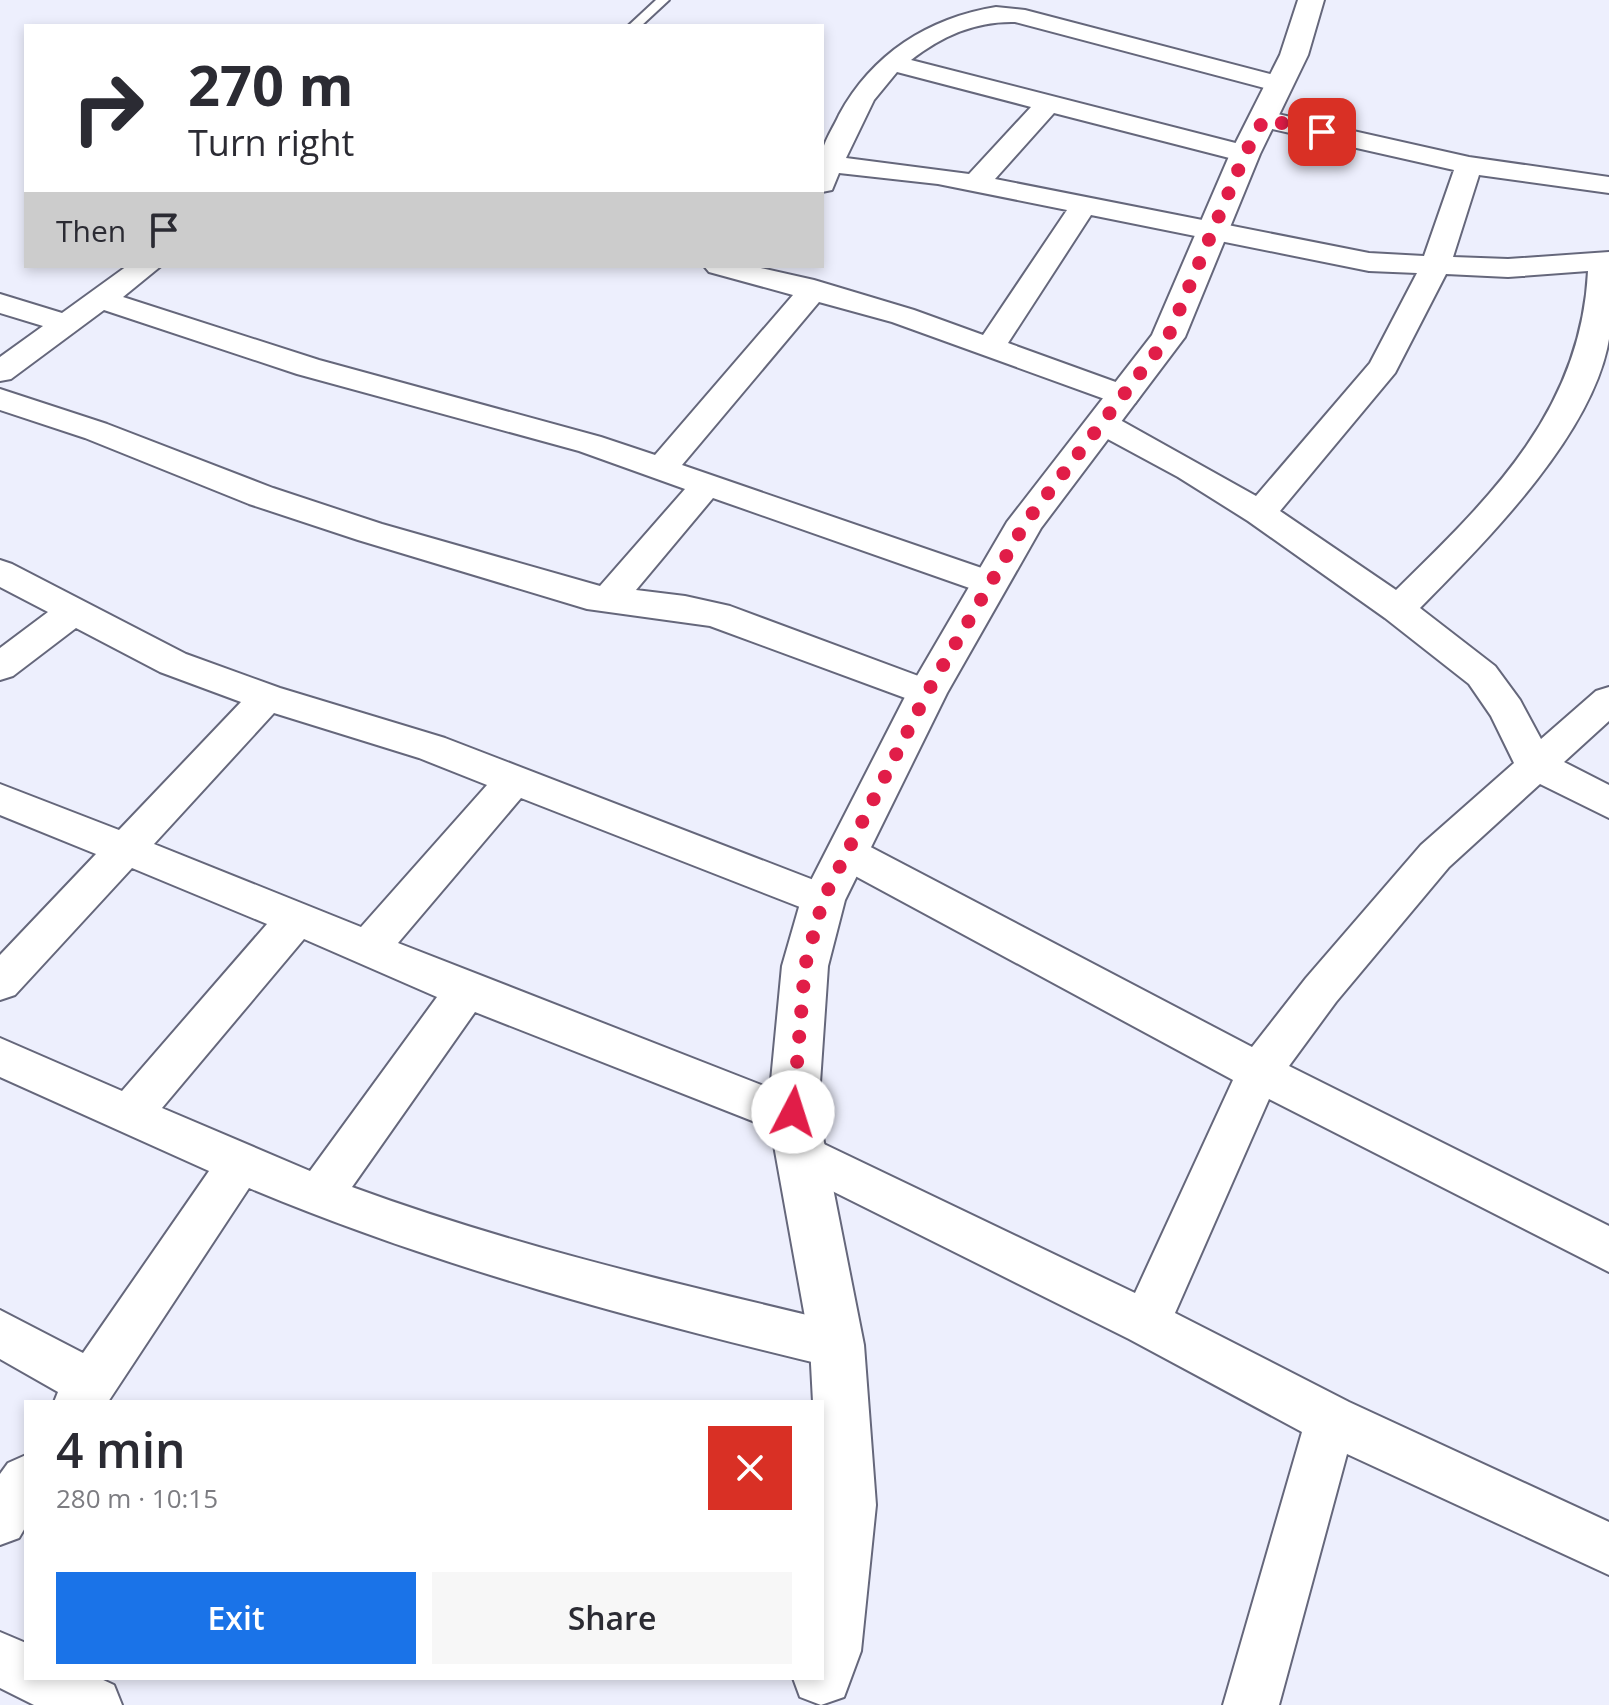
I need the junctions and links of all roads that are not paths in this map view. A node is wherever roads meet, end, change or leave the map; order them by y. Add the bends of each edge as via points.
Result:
1 (663, 0) edge
2 (1311, 0) edge
3 (636, 24) edge
4 (892, 63) junction
5 (1049, 103) junction
6 (1263, 119) junction
7 (1469, 165) junction
8 (825, 174) edge
9 (975, 184) junction
10 (1609, 185) edge
11 (1084, 205) junction
12 (1212, 230) junction
13 (1606, 261) edge
14 (1435, 267) junction
15 (143, 268) edge
16 (731, 268) edge
17 (799, 279) edge
18 (103, 300) junction
19 (0, 303) edge
20 (67, 324) junction
21 (990, 347) junction
22 (0, 372) edge
23 (0, 399) edge
24 (1113, 410) junction
25 (661, 469) junction
26 (706, 485) junction
27 (1260, 513) junction
28 (0, 572) edge
29 (990, 583) junction
30 (609, 599) junction
31 (1398, 609) junction
32 (74, 611) junction
33 (0, 667) edge
34 (927, 693) junction
35 (267, 697) junction
36 (1609, 700) edge
37 (1534, 764) junction
38 (515, 779) junction
39 (0, 799) edge
40 (1609, 803) edge
41 (125, 848) junction
42 (847, 853) junction
43 (823, 900) junction
44 (297, 918) junction
45 (368, 948) junction
46 (0, 983) edge
47 (466, 990) junction
48 (0, 1057) edge
49 (1259, 1072) junction
50 (130, 1114) junction
51 (798, 1136) junction
52 (240, 1163) junction
53 (320, 1195) junction
54 (1609, 1250) edge
55 (1146, 1323) junction
56 (0, 1333) edge
57 (837, 1345) junction
58 (85, 1393) edge
59 (1331, 1420) junction
60 (24, 1484) edge
61 (0, 1519) edge
62 (1609, 1549) edge
63 (0, 1659) edge
64 (24, 1670) edge
65 (824, 1671) edge
66 (43, 1680) edge
67 (821, 1680) edge
68 (94, 1705) edge
69 (811, 1705) edge
70 (1251, 1705) edge

1 - 3 lane
2 - 6 street via 1294,55
4 - 5 street
4 - 6 street via 936,32 997,12
4 - 8 street via 867,91
5 - 6 street
5 - 9 street
6 - 7 street
6 - 12 street
7 - 10 street
7 - 14 street
8 - 9 street
9 - 11 street
11 - 12 street
11 - 21 street
12 - 14 street via 1369,262
12 - 24 street via 1168,337
13 - 14 street
13 - 31 street via 1598,326 1574,396 1499,508
14 - 27 street via 1384,366
15 - 18 street
16 - 17 street
17 - 21 street
17 - 25 street
18 - 20 street
18 - 25 street via 308,367 590,444
19 - 20 street
20 - 22 street
21 - 24 street
23 - 30 street via 370,532
24 - 27 street via 1190,470
24 - 29 street via 1026,522
25 - 26 street
26 - 29 street
26 - 30 street
27 - 31 street
28 - 32 street
29 - 34 street
30 - 34 street via 717,615
31 - 37 street via 1482,675
32 - 33 street
32 - 35 street via 173,663
34 - 42 street
35 - 38 street
35 - 41 street
36 - 37 street
37 - 40 street
37 - 49 street via 1435,856
38 - 43 street
38 - 45 street
39 - 41 street
41 - 44 street
41 - 46 street
42 - 43 street
42 - 49 street
43 - 51 street via 805,966
44 - 45 street
44 - 50 street
45 - 47 street
47 - 51 street
47 - 53 street
48 - 50 street
49 - 54 street
49 - 55 street
50 - 52 street
51 - 55 street
51 - 57 street
52 - 53 street
52 - 58 street
53 - 57 street via 393,1224 609,1289
55 - 59 street
56 - 58 street
57 - 65 street via 847,1505 831,1651
59 - 62 street
59 - 70 street
60 - 61 street
63 - 64 street
66 - 68 street
67 - 69 street

